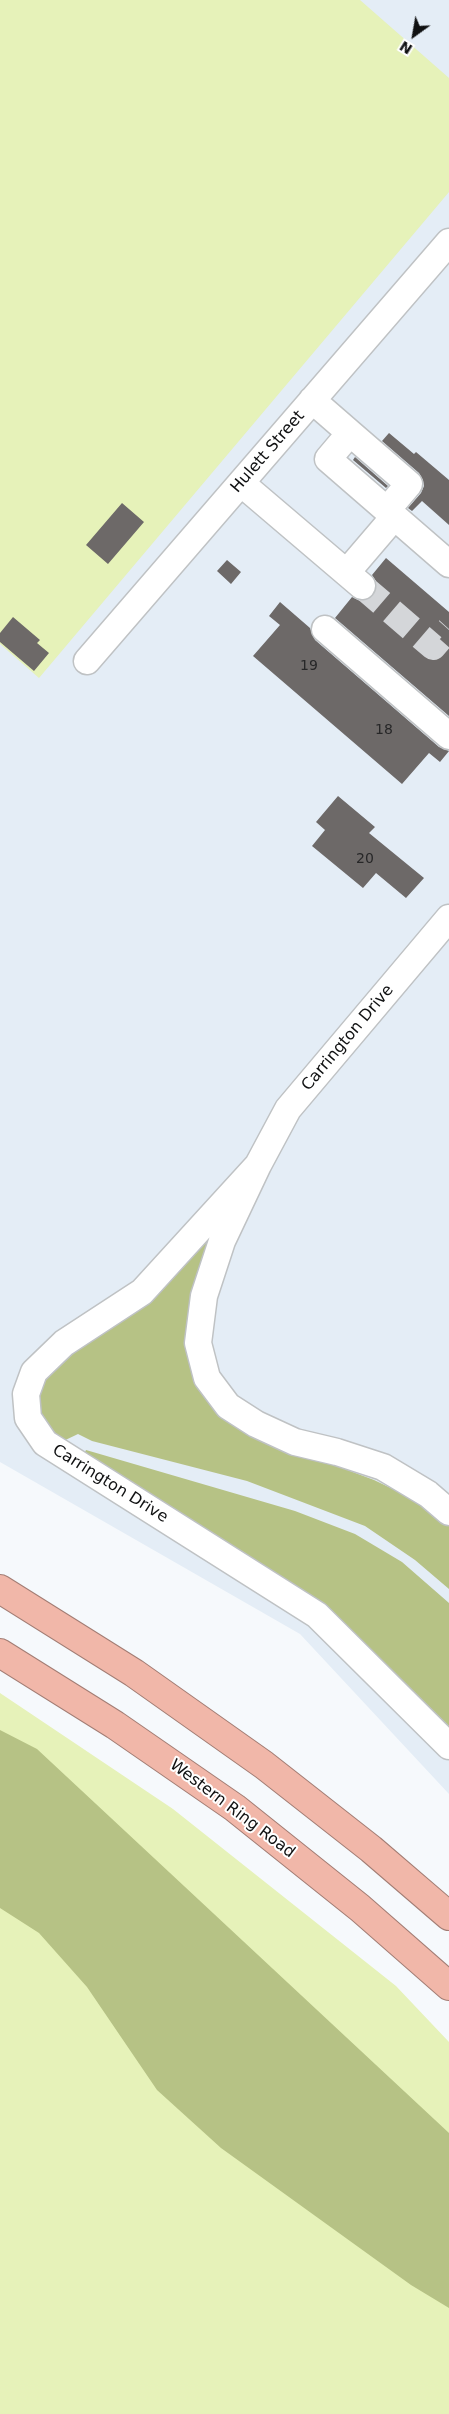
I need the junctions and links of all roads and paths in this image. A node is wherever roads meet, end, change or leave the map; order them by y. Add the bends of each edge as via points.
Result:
1 (449, 242) edge
2 (312, 400) junction
3 (350, 433) junction
4 (241, 483) junction
5 (390, 513) junction
6 (449, 564) edge
7 (325, 629) dead end
8 (87, 661) dead end
9 (449, 736) edge
10 (449, 918) edge
11 (258, 1165) junction
12 (449, 1512) edge
13 (0, 1589) edge
14 (0, 1652) edge
15 (449, 1746) edge
16 (449, 1916) edge
17 (449, 1986) edge

1 - 2 street, Hulett Street
2 - 3 street
2 - 4 street, Hulett Street
3 - 5 street via 409,484
3 - 5 street via 328,459
4 - 5 street via 354,579
4 - 8 street, Hulett Street
5 - 6 street
7 - 9 street
10 - 11 street, Carrington Drive via 288,1109
11 - 12 street, Carrington Drive via 222,1240 204,1296 198,1344 207,1378 228,1406 256,1424 295,1442 383,1467 428,1494
11 - 15 street, Carrington Drive via 142,1292 64,1343 34,1372 26,1394 28,1418 45,1442 317,1615
13 - 16 highway via 134,1673 264,1765 371,1849
14 - 17 highway, Western Ring Road via 115,1725 234,1808 360,1908

